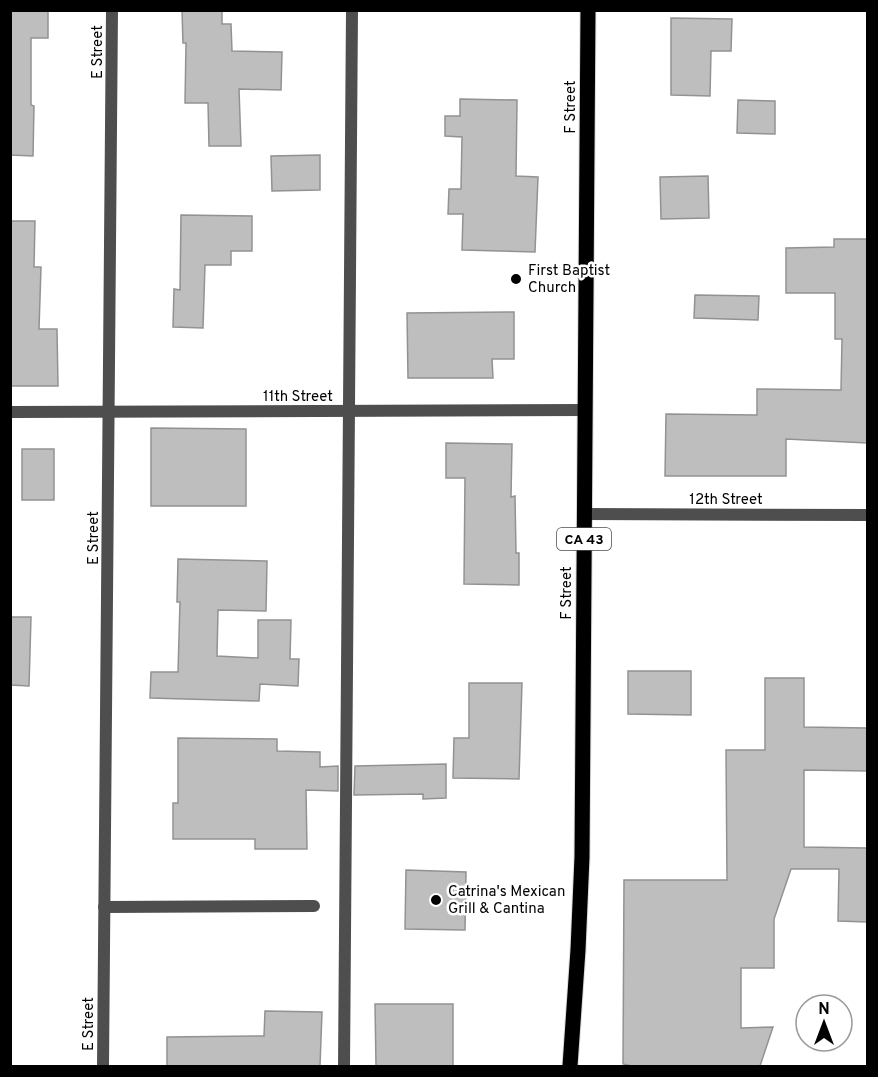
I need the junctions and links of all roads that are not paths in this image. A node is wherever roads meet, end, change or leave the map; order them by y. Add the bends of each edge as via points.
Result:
1 (112, 10) edge
2 (352, 10) edge
3 (588, 10) edge
4 (586, 410) junction
5 (348, 411) junction
6 (10, 412) edge
7 (109, 412) junction
8 (585, 514) junction
9 (867, 515) edge
10 (314, 906) dead end
11 (104, 907) junction
12 (103, 1066) edge
13 (344, 1066) edge
14 (570, 1066) edge

1 - 7 street, E Street
2 - 5 street
3 - 4 main road, F Street / CA 43
4 - 5 street, 11th Street
4 - 8 main road, F Street / CA 43
5 - 7 street, 11th Street
5 - 13 street
6 - 7 street, 11th Street
7 - 11 street, E Street
8 - 9 street, 12th Street
8 - 14 main road, F Street / CA 43 via 582,857
10 - 11 street
11 - 12 street, E Street

